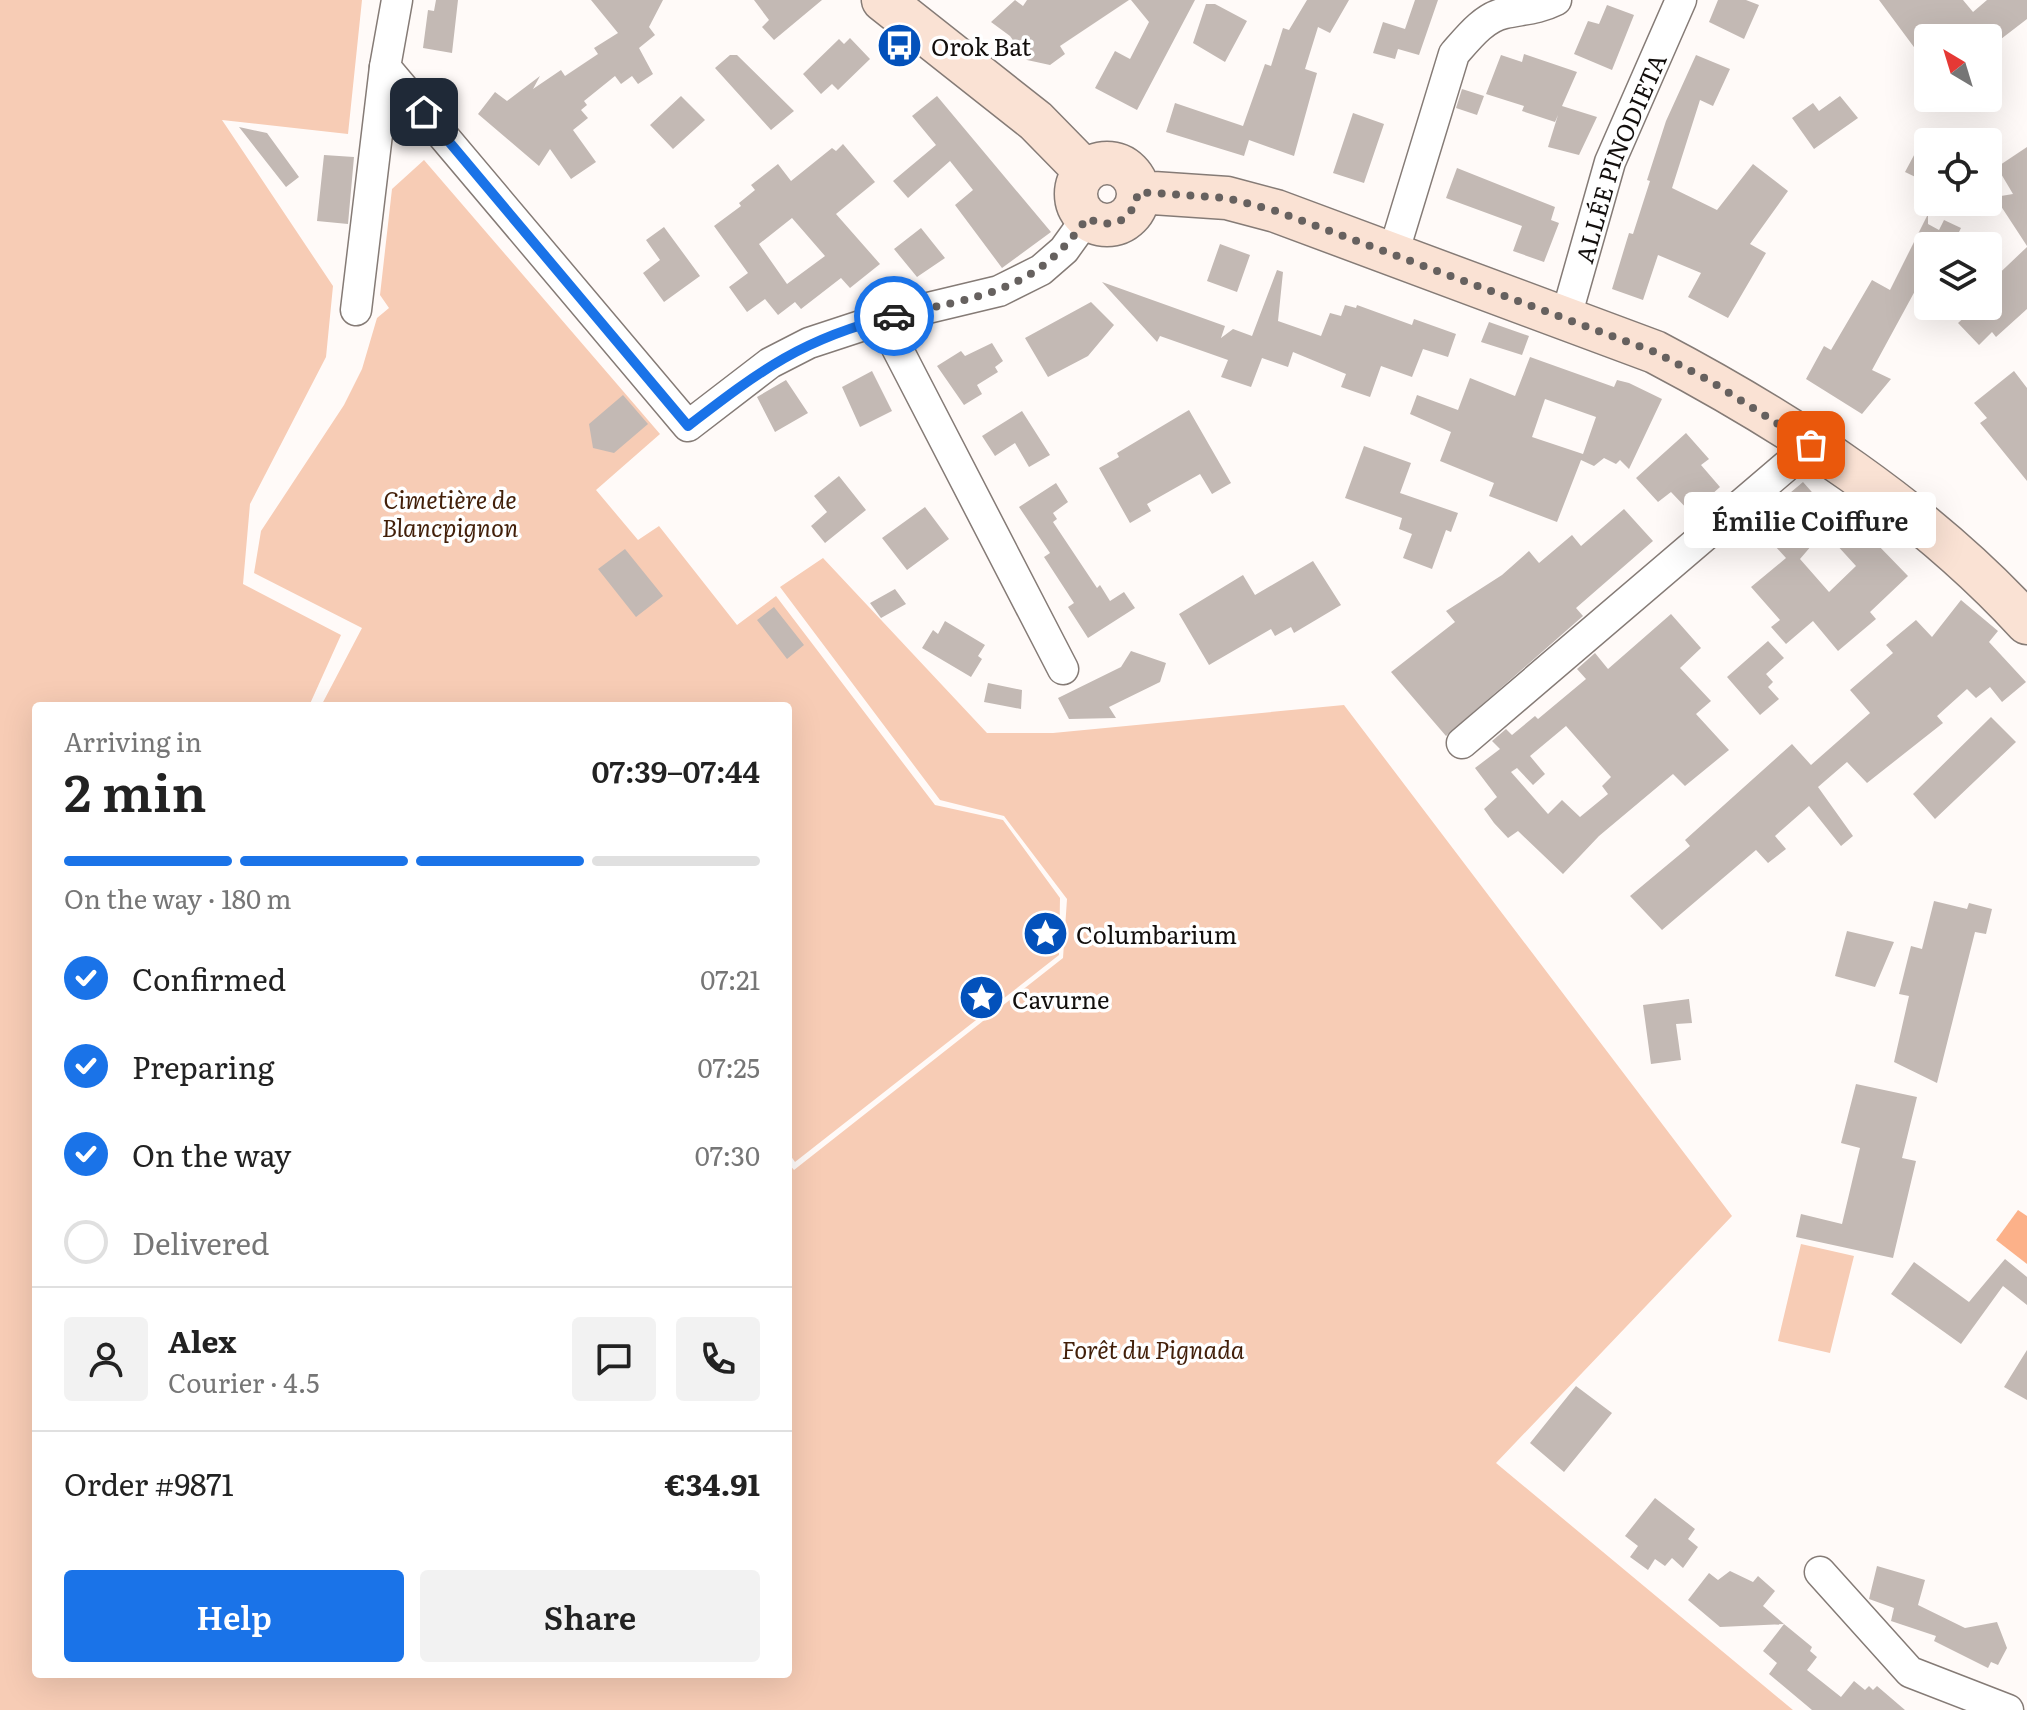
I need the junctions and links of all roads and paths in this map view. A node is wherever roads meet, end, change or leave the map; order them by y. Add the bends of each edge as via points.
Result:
1 (397, 0) edge
2 (883, 0) edge
3 (1556, 0) edge
4 (1681, 0) edge
5 (385, 67) junction
6 (1085, 171) junction
7 (1138, 192) junction
8 (1087, 218) junction
9 (1393, 254) junction
10 (356, 310) dead end
11 (1566, 317) junction
12 (882, 319) junction
13 (1811, 445) junction
14 (2027, 623) edge
15 (1063, 669) dead end
16 (1462, 743) dead end
17 (1820, 1572) dead end
18 (2008, 1710) edge

1 - 5 street
2 - 6 street via 1036,121
3 - 9 street via 1530,12 1503,13 1475,29 1454,54
4 - 11 street, ALLÉE PINODIETA via 1610,162
5 - 10 street
5 - 12 street via 688,426 770,363 809,343
6 - 7 street via 1097,164 1124,168
6 - 8 street via 1075,195
7 - 8 street via 1126,218 1100,224
7 - 9 street via 1227,198
8 - 12 street via 1041,270 999,291
9 - 11 street
11 - 13 street via 1712,382
12 - 15 street
13 - 14 street via 1946,544
13 - 16 street
17 - 18 street via 1910,1672

